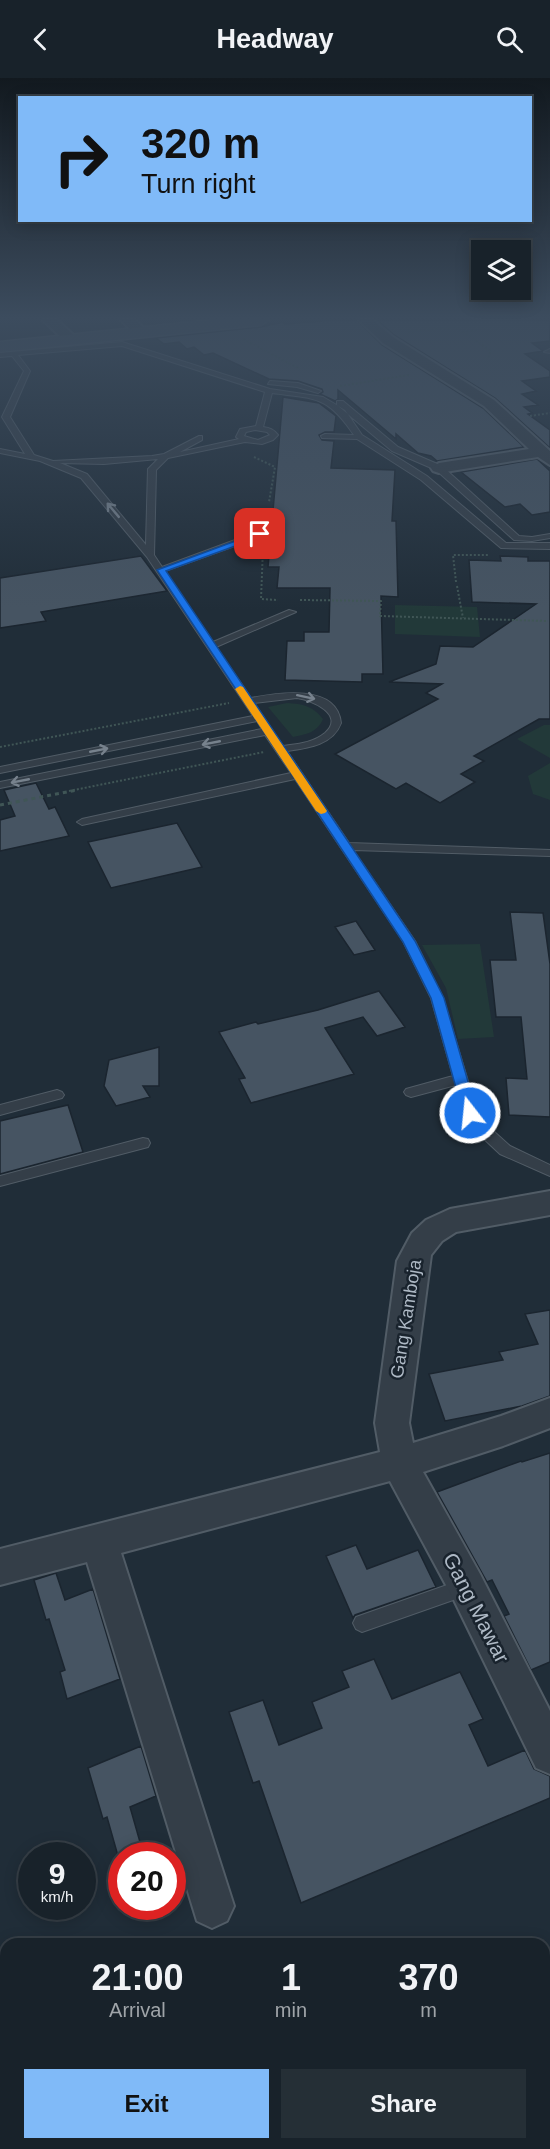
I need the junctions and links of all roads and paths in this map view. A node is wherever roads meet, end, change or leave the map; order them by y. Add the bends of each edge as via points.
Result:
1 (6, 417) edge
2 (262, 417) edge
3 (344, 417) edge
4 (358, 417) edge
5 (504, 417) edge
6 (259, 428) junction
7 (325, 436) dead end
8 (359, 437) junction
9 (199, 438) dead end
10 (246, 440) junction
11 (225, 445) junction
12 (0, 451) edge
13 (166, 456) junction
14 (546, 456) edge
15 (31, 457) junction
16 (42, 459) junction
17 (439, 468) junction
18 (269, 502) dead end
19 (258, 511) dead end
20 (550, 536) edge
21 (550, 546) edge
22 (263, 547) dead end
23 (507, 547) junction
24 (150, 555) junction
25 (161, 570) junction
26 (286, 600) dead end
27 (298, 600) dead end
28 (292, 612) dead end
29 (463, 618) junction
30 (548, 621) dead end
31 (212, 646) junction
32 (248, 700) junction
33 (259, 718) junction
34 (268, 731) junction
35 (0, 747) edge
36 (280, 749) junction
37 (0, 770) edge
38 (297, 774) junction
39 (0, 785) edge
40 (0, 805) edge
41 (82, 822) dead end
42 (344, 846) junction
43 (550, 853) edge
44 (460, 1079) junction
45 (411, 1092) dead end
46 (57, 1095) dead end
47 (0, 1110) edge
48 (143, 1143) dead end
49 (550, 1171) edge
50 (0, 1181) edge
51 (550, 1203) edge
52 (550, 1413) edge
53 (399, 1462) junction
54 (99, 1542) junction
55 (0, 1567) edge
56 (466, 1587) junction
57 (362, 1623) dead end
58 (550, 1754) edge
59 (212, 1906) dead end

1 - 15 lane
2 - 6 lane
3 - 8 lane
4 - 17 lane via 395,449
5 - 14 street
6 - 10 lane via 241,432
6 - 10 lane via 278,435 264,441
7 - 8 lane
8 - 23 lane via 424,478
9 - 13 lane
10 - 11 lane
11 - 13 lane
11 - 18 path via 274,467
12 - 15 lane
13 - 16 lane via 98,462
13 - 24 lane via 152,469
14 - 17 street
15 - 16 lane
24 -> 16 lane via 86,478
17 - 20 lane via 517,538
19 - 25 lane via 250,522 260,534
21 - 23 lane
22 - 26 path via 261,599
23 - 29 path via 494,555 453,555
24 - 25 lane
25 - 31 lane
27 - 29 path via 381,601 380,616
28 - 31 lane
29 - 30 path
31 - 32 lane
32 - 33 lane
32 - 35 path
32 -> 36 lane via 300,696 323,702 336,714 335,729 328,735 308,744
33 - 34 lane
37 -> 33 lane
34 - 36 lane
34 -> 39 lane
36 - 38 lane
36 - 40 path
38 - 41 lane
38 - 42 lane
42 - 43 lane
42 - 44 lane via 409,941 437,998
44 - 45 lane
44 - 49 lane via 470,1113 479,1126 513,1155
46 - 47 lane
48 - 50 lane
51 - 53 street, Gang Kamboja via 450,1221 435,1228 422,1241 413,1261 392,1414
52 - 53 street
53 - 54 street
53 - 56 street, Gang Mawar
54 - 55 street
54 - 59 street
56 - 57 lane
56 - 58 street, Gang Mawar

